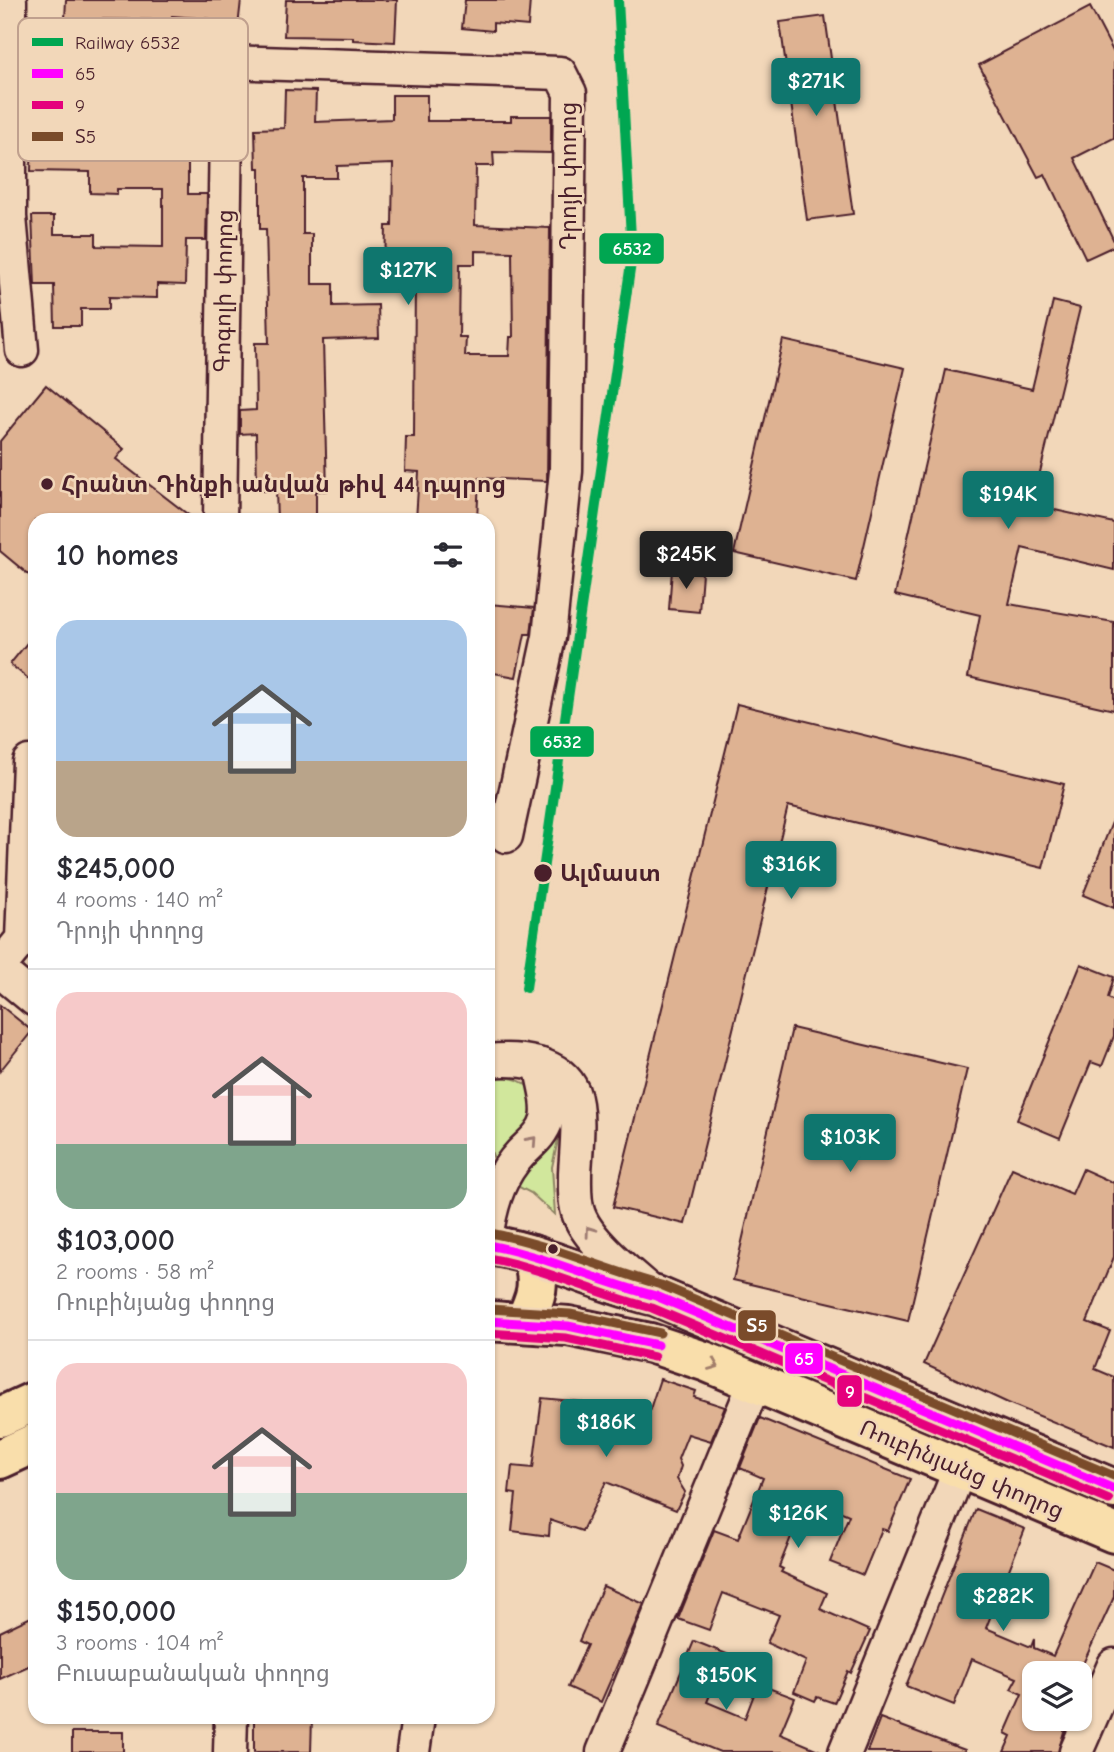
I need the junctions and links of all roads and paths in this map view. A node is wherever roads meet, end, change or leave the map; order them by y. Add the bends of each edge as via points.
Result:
1 (10, 0) edge
2 (6, 51) edge
3 (248, 63) edge
4 (225, 161) edge
5 (22, 349) dead end
6 (220, 513) edge
7 (28, 787) edge
8 (506, 836) dead end
9 (0, 969) edge
10 (28, 994) edge
11 (495, 1061) edge
12 (541, 1065) junction
13 (495, 1192) edge
14 (495, 1247) edge
15 (532, 1255) junction
16 (656, 1296) junction
17 (506, 1322) edge
18 (755, 1382) junction
19 (28, 1404) edge
20 (0, 1417) edge
21 (28, 1446) edge
22 (0, 1459) edge
23 (960, 1469) junction
24 (1114, 1489) edge
25 (1114, 1534) edge
26 (1114, 1665) edge
27 (231, 1724) edge
28 (417, 1724) edge
29 (230, 1752) edge
30 (412, 1752) edge
31 (603, 1752) edge
32 (845, 1752) edge
33 (1076, 1752) edge

1 - 2 street
2 - 5 street via 10,217
3 - 8 street, Դրոյի փողոց via 560,72 570,93 566,471 549,637
4 - 6 street, Գոգոլի փողոց
7 - 9 street via 22,939
9 - 10 street
11 - 12 street
13 -> 12 street via 547,1118
16 -> 12 street via 617,1263 580,1216 575,1194 573,1094 566,1080
14 - 15 main road, Ռուբինյանց փողոց
15 - 16 main road, Ռուբինյանց փողոց via 622,1289
15 - 17 main road via 538,1275 536,1299
16 - 24 main road, Ռուբինյանց փողոց
17 -> 18 main road, Ռուբինյանց փողոց via 568,1326 650,1343
18 - 23 main road, Ռուբինյանց փողոց
18 - 31 street
19 - 20 main road
21 - 22 main road
23 - 25 main road, Ռուբինյանց փողոց
23 - 32 street
26 - 33 street
27 - 29 street
28 - 30 street

